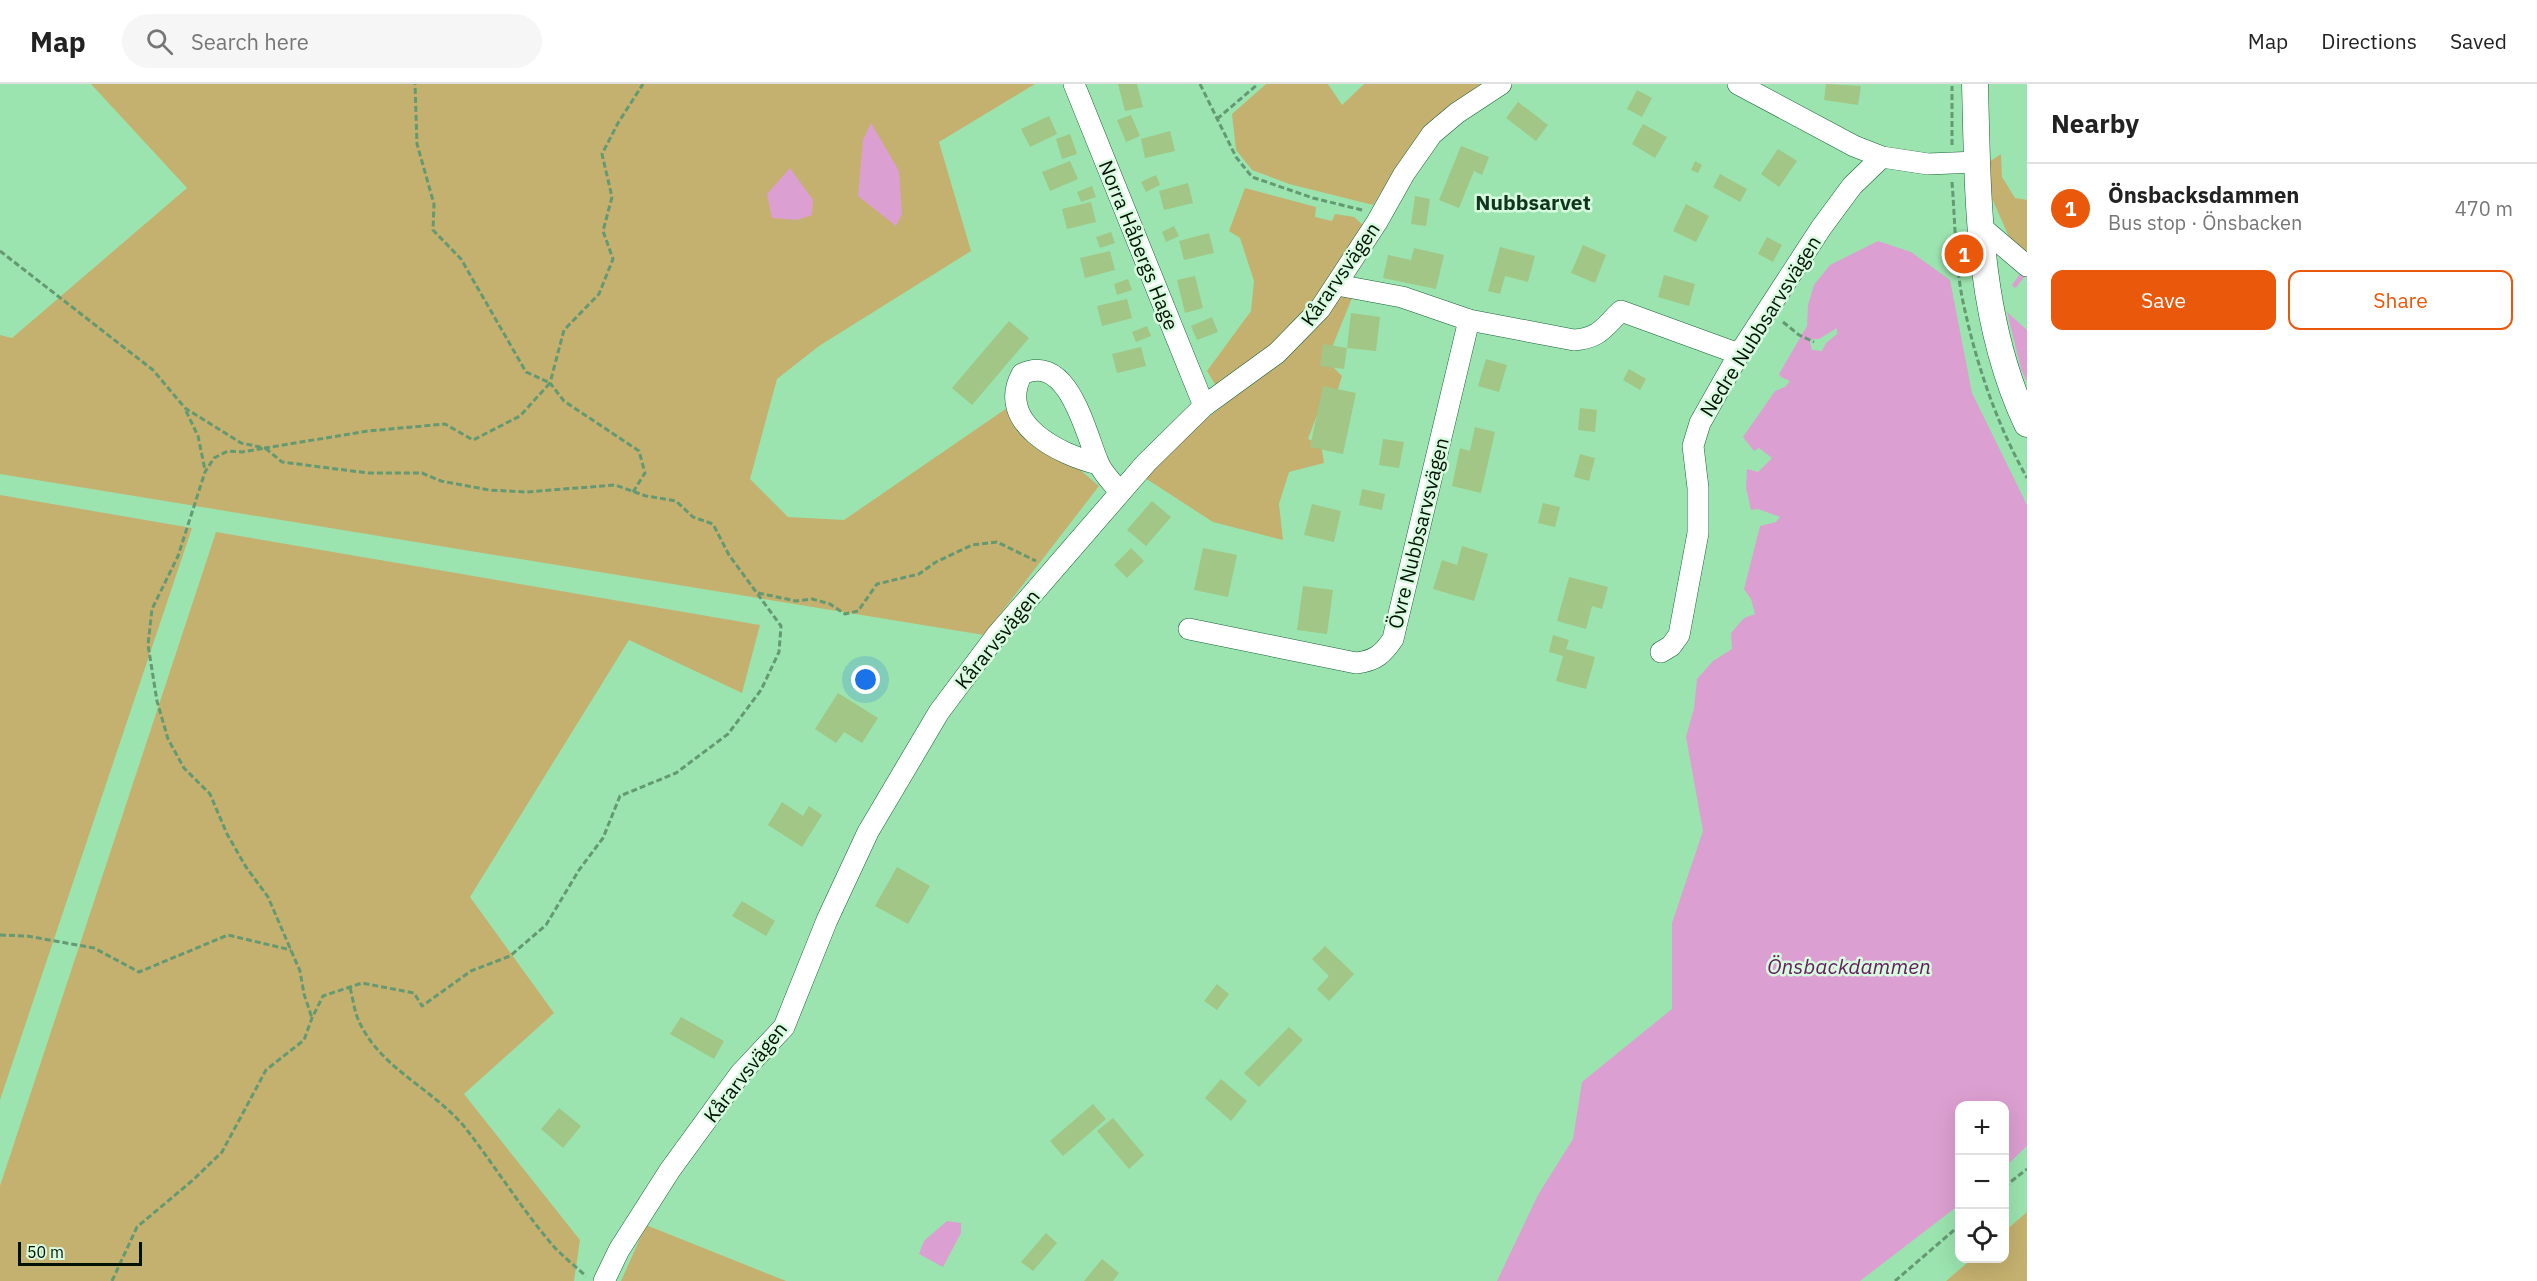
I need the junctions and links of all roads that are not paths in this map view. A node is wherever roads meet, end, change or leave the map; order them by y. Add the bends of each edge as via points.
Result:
1 (1074, 84) edge
2 (1501, 84) edge
3 (1738, 84) edge
4 (1975, 84) edge
5 (1882, 157) junction
6 (1977, 162) junction
7 (1980, 226) junction
8 (2027, 266) edge
9 (1336, 285) junction
10 (1468, 320) junction
11 (1739, 354) junction
12 (1204, 406) junction
13 (2027, 424) edge
14 (1098, 464) junction
15 (1120, 492) junction
16 (1189, 629) dead end
17 (1661, 652) dead end
18 (604, 1281) edge

1 - 12 street, Norra Håbergs Hage
2 - 9 street, Kårarvsvägen via 1457,112 1432,134
3 - 5 street
4 - 6 main road
5 - 6 street via 1928,164
5 - 11 street, Nedre Nubbsarvsvägen via 1852,186 1821,228
6 - 7 main road
7 - 8 street
7 - 13 main road via 1991,312
9 - 10 street via 1402,297
9 - 12 street, Kårarvsvägen via 1306,325 1277,353
10 - 11 street via 1574,340 1589,339 1602,332 1621,311
10 - 16 street, Övre Nubbsarvsvägen via 1395,628 1386,650 1370,662 1356,663
11 - 17 street, Nedre Nubbsarvsvägen via 1706,409 1693,446 1698,488 1696,553 1679,635
12 - 15 street, Kårarvsvägen
14 - 14 street via 1064,453 1031,429 1017,407 1016,384 1022,374 1038,370 1067,390 1080,410
14 - 15 street
15 - 18 street, Kårarvsvägen via 996,636 939,712 868,832 784,1028 740,1074 670,1170 618,1250

